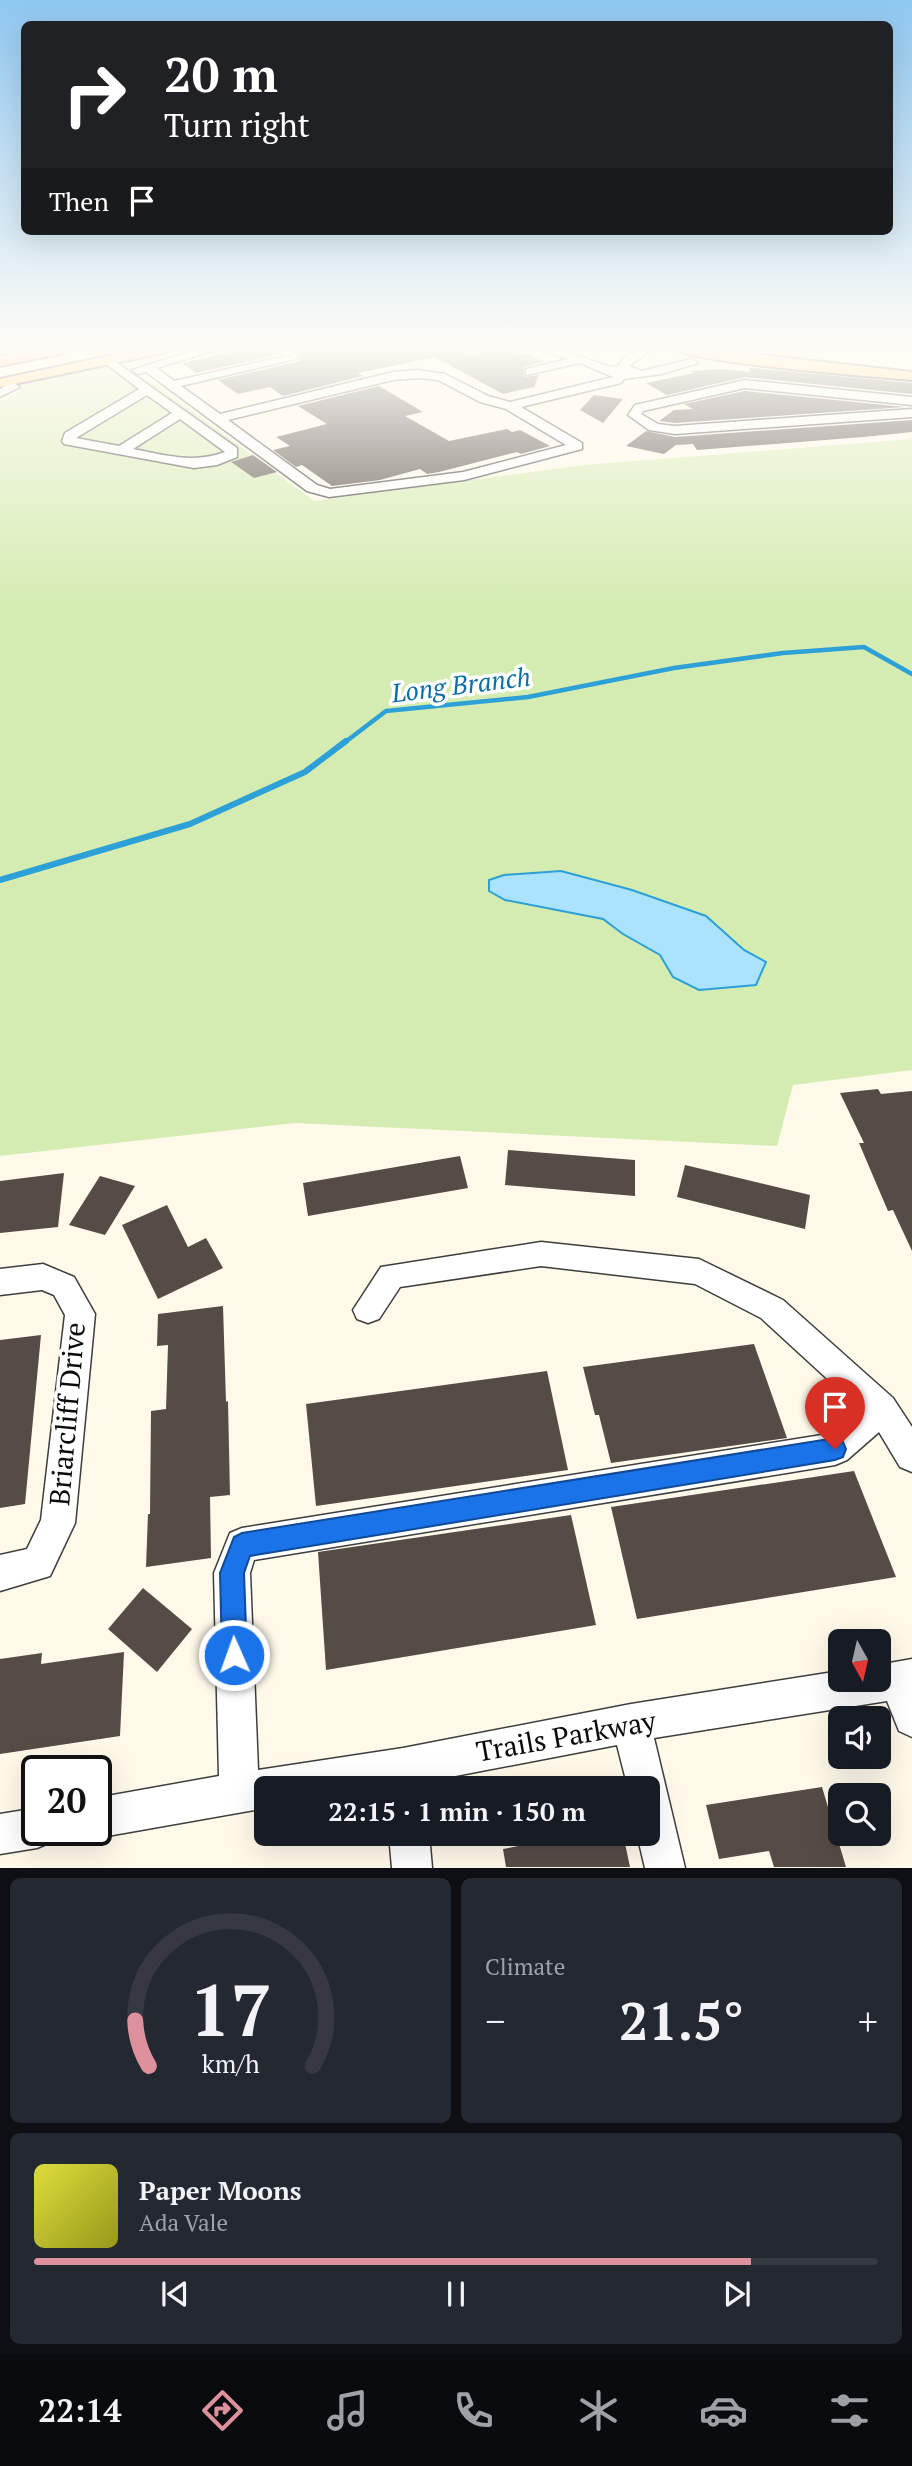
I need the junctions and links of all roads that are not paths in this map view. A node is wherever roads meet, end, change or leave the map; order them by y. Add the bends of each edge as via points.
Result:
1 (70, 436) edge
2 (144, 436) edge
3 (213, 436) edge
4 (241, 436) edge
5 (561, 436) edge
6 (121, 452) junction
7 (0, 1282) edge
8 (368, 1310) dead end
9 (882, 1409) junction
10 (912, 1456) edge
11 (0, 1573) edge
12 (906, 1679) edge
13 (912, 1718) edge
14 (631, 1723) junction
15 (412, 1776) edge
16 (644, 1776) edge
17 (254, 1790) edge
18 (239, 1791) junction
19 (112, 1815) edge
20 (21, 1831) edge
21 (0, 1834) edge
22 (660, 1843) edge
23 (410, 1846) edge
24 (412, 1867) edge
25 (666, 1867) edge

1 - 6 street via 74,443
2 - 6 street
3 - 6 street via 232,454 194,464
4 - 5 street via 312,488 329,493 464,476 577,446
7 - 11 street, Briarcliff Drive via 43,1277 64,1286 80,1314 58,1523 38,1564
8 - 9 street via 391,1276 541,1254 699,1272 772,1309
9 - 10 street
9 - 18 street via 835,1449 242,1545 232,1573
12 - 13 street
12 - 14 street, Trails Parkway
14 - 15 street, Trails Parkway
14 - 16 street
17 - 18 street, Trails Parkway
18 - 19 street, Trails Parkway
20 - 21 street
22 - 25 street
23 - 24 street

